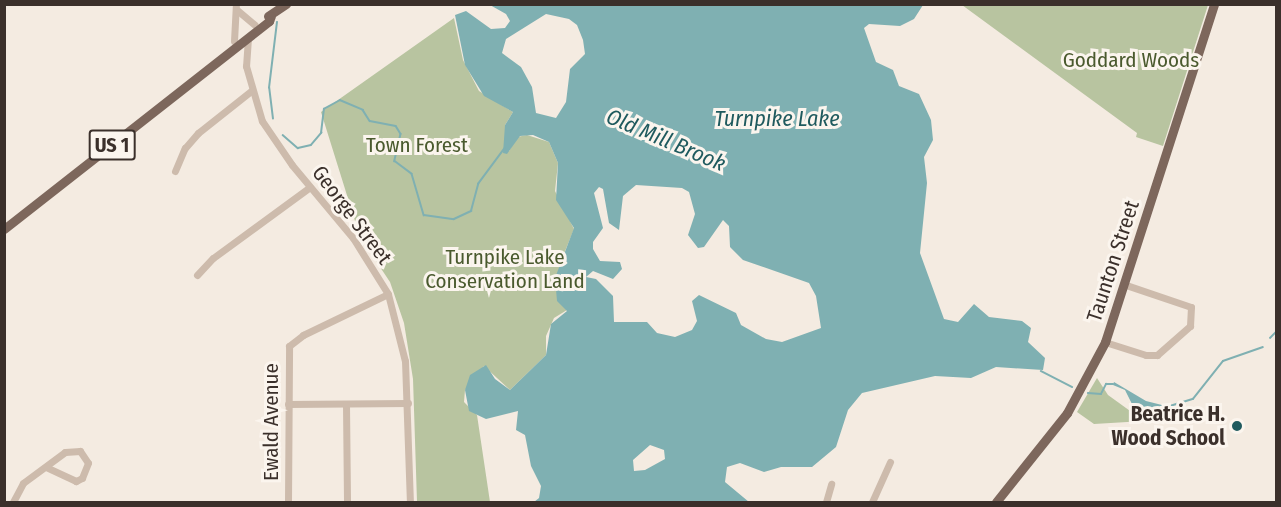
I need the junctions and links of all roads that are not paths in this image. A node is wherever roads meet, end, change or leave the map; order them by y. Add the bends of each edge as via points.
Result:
1 (286, 4) edge
2 (1214, 4) edge
3 (237, 7) edge
4 (271, 16) junction
5 (255, 25) junction
6 (248, 38) junction
7 (234, 41) junction
8 (229, 52) junction
9 (214, 62) junction
10 (246, 66) junction
11 (251, 92) junction
12 (175, 171) dead end
13 (310, 187) junction
14 (4, 229) edge
15 (197, 275) dead end
16 (1126, 285) junction
17 (388, 294) junction
18 (1106, 342) junction
19 (408, 403) junction
20 (288, 404) junction
21 (346, 405) junction
22 (890, 462) dead end
23 (46, 467) junction
24 (831, 484) dead end
25 (13, 502) edge
26 (288, 502) edge
27 (347, 502) edge
28 (410, 502) edge
29 (826, 502) edge
30 (872, 502) edge
31 (996, 502) edge

1 - 4 main road, US 1
2 - 16 main road, Taunton Street
3 - 5 street
3 - 7 street
4 - 5 main road, US 1
4 - 6 main road, US 1
5 - 7 main road, US 1
6 - 8 main road, US 1
6 - 10 street, George Street
7 - 9 main road, US 1
8 - 9 main road, US 1
8 - 10 street via 239,56
9 - 14 main road, US 1
10 - 11 street, George Street
11 - 12 street via 198,133 185,148
11 - 13 street, George Street via 271,138
13 - 15 street via 213,258
13 - 17 street, George Street via 358,245
16 - 18 main road, Taunton Street
16 - 18 street via 1191,307 1190,326 1156,355 1146,356
17 - 19 street, George Street via 401,339
17 - 20 street, Ewald Avenue via 303,335 289,346
18 - 31 main road, Taunton Street via 1067,413
19 - 21 street
19 - 28 street, George Street
20 - 21 street
20 - 26 street, Ewald Avenue
21 - 27 street
22 - 30 street
23 - 23 street via 72,450 86,456 88,463 82,478 76,481
23 - 25 street via 23,483
24 - 29 street

